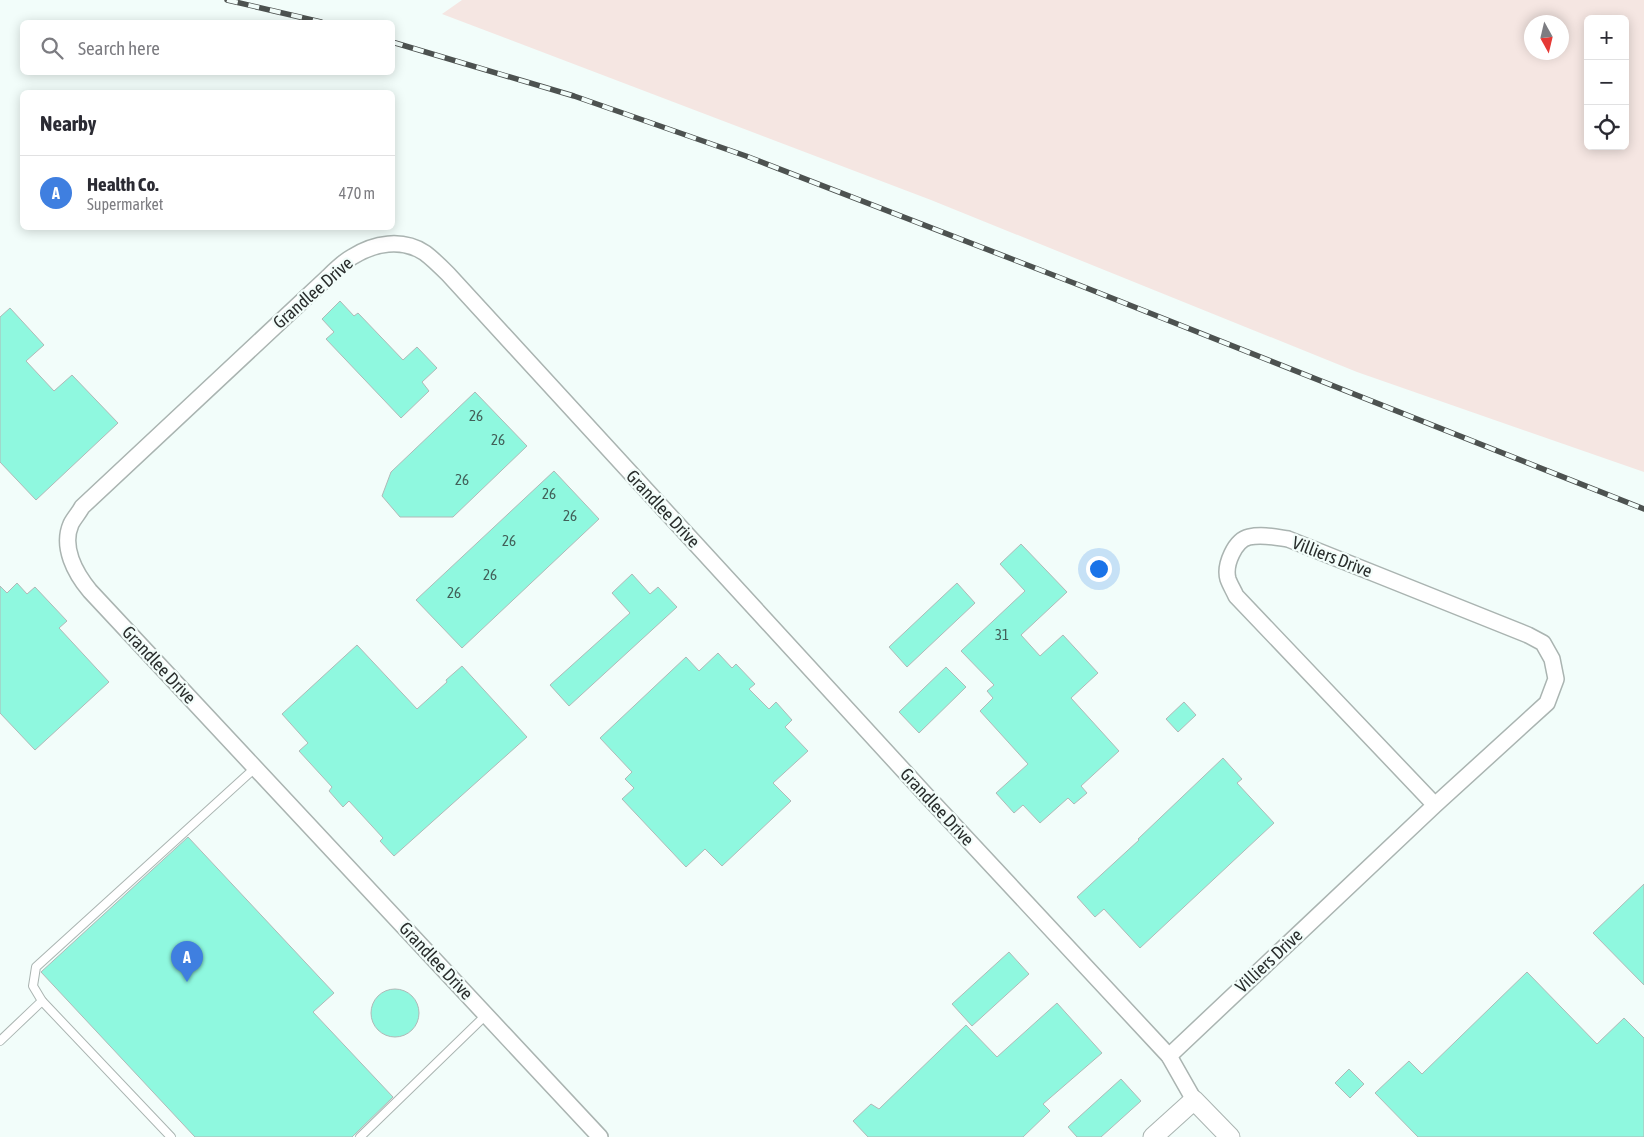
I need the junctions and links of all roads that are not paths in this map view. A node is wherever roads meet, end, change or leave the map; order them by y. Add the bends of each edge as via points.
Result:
1 (255, 768) junction
2 (1435, 805) junction
3 (42, 1001) junction
4 (486, 1015) junction
5 (0, 1040) edge
6 (1169, 1056) junction
7 (1194, 1100) junction
8 (171, 1137) edge
9 (360, 1137) edge
10 (600, 1137) edge
11 (1153, 1137) edge
12 (1230, 1137) edge

1 - 3 lane via 36,967 33,986
1 - 4 street, Grandlee Drive
1 - 6 street, Grandlee Drive via 81,581 69,551 67,539 71,524 82,507 351,257 383,244 409,245 426,253 448,274
2 - 2 street, Villiers Drive via 1547,703 1556,679 1552,659 1543,643 1528,634 1288,539 1267,535 1247,537 1229,560 1228,578 1236,596
2 - 6 street, Villiers Drive
3 - 5 lane
3 - 8 lane
4 - 9 lane
4 - 10 street, Grandlee Drive
6 - 7 street, Grandlee Drive
7 - 11 street
7 - 12 street

